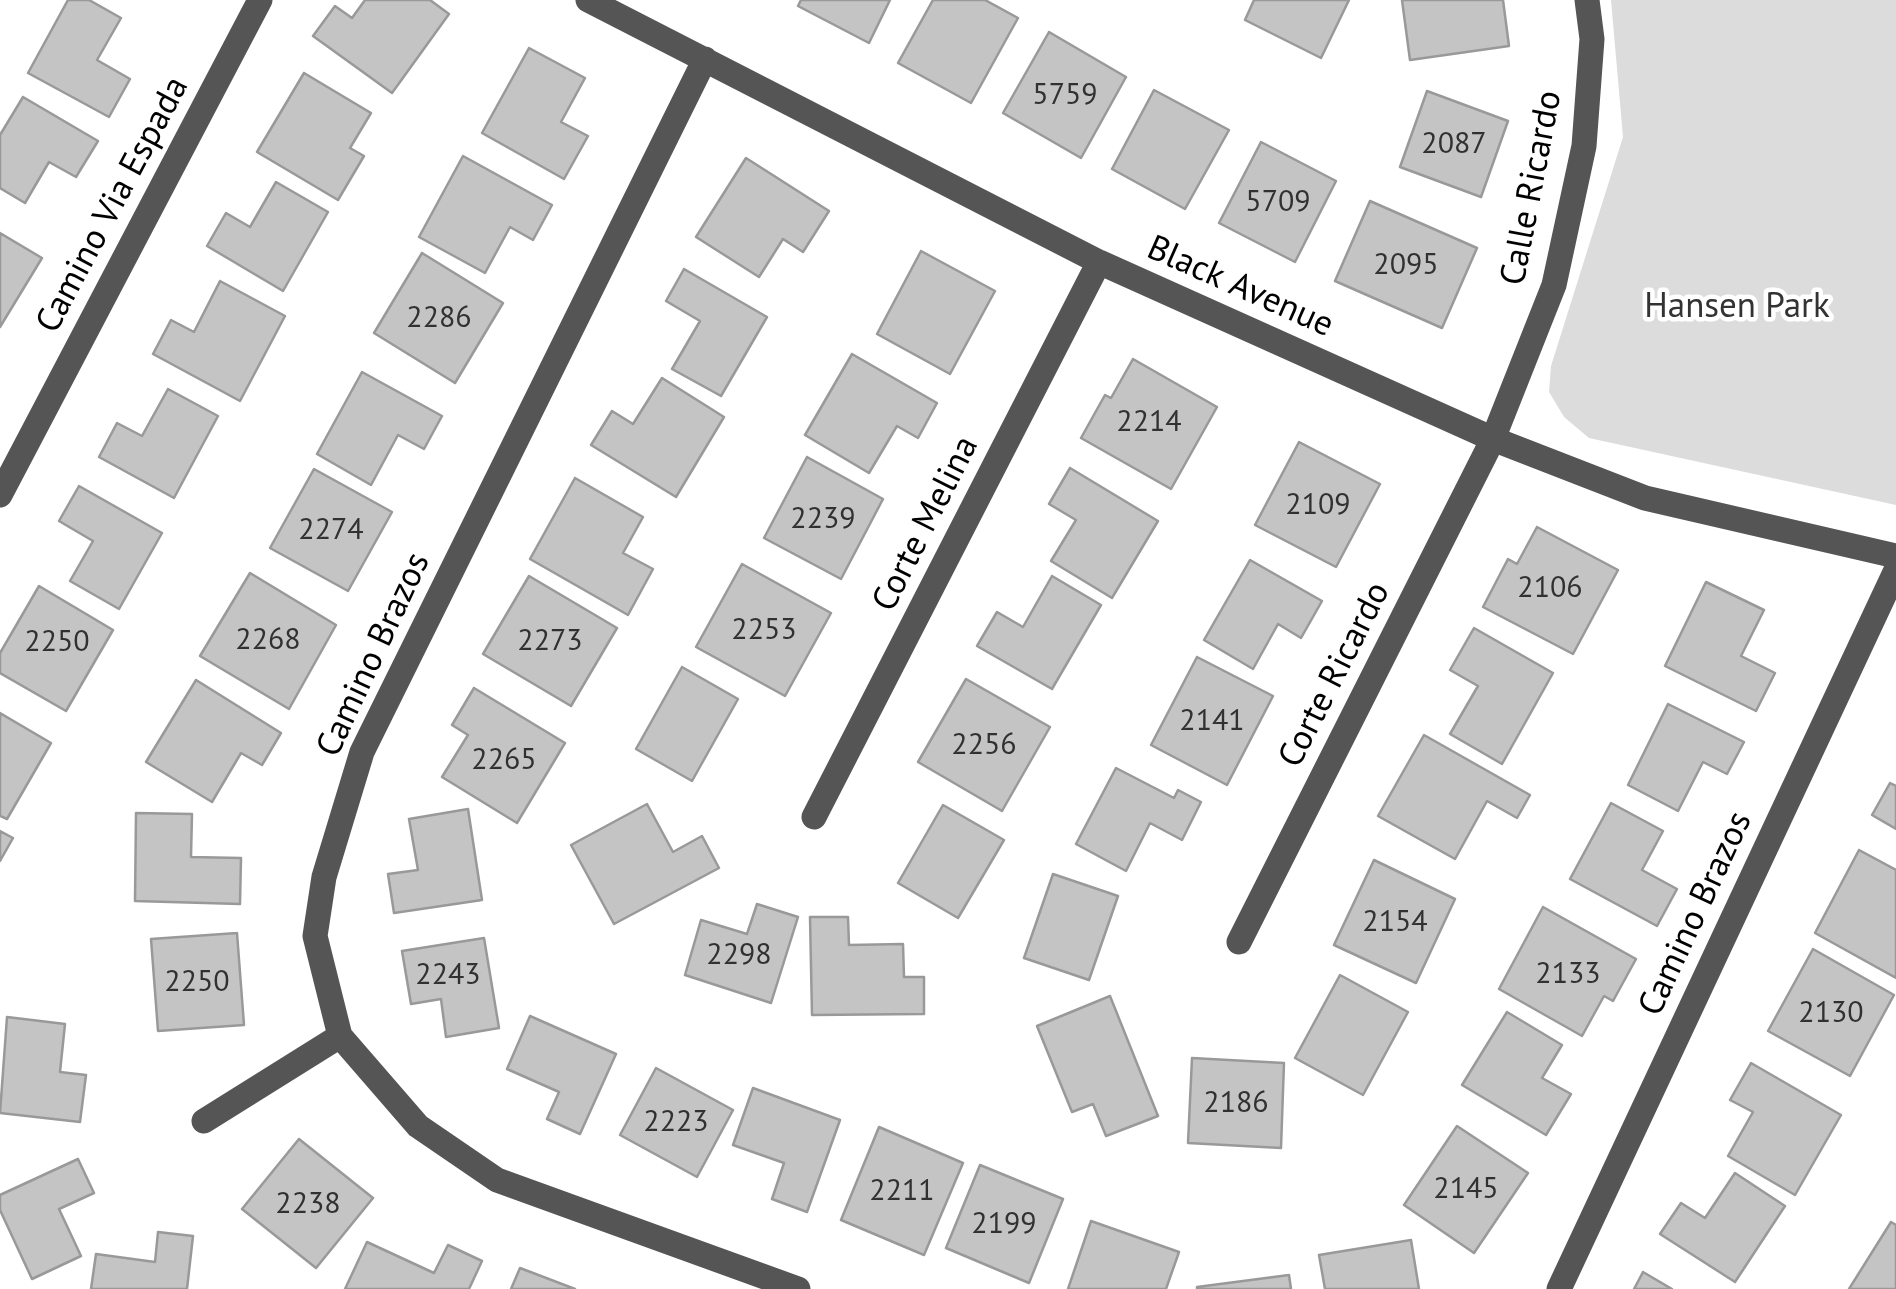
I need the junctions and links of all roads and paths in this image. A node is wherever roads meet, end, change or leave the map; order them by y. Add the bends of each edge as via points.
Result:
1 (260, 0) edge
2 (588, 0) edge
3 (1587, 0) edge
4 (705, 59) junction
5 (1099, 262) junction
6 (1493, 439) junction
7 (0, 495) edge
8 (1896, 556) edge
9 (1896, 570) edge
10 (814, 817) dead end
11 (1238, 942) dead end
12 (340, 1036) junction
13 (204, 1120) dead end
14 (798, 1289) edge
15 (1560, 1289) edge

1 - 7 street, Camino Via Espada
2 - 4 street, Black Avenue
3 - 6 street, Calle Ricardo via 1592,39 1584,146 1562,250
4 - 5 street, Black Avenue
4 - 12 street, Camino Brazos via 362,752 324,876 315,936
5 - 6 street, Black Avenue
5 - 10 street, Corte Melina
6 - 8 street, Black Avenue via 1645,498
6 - 11 street, Corte Ricardo
9 - 15 street, Camino Brazos
12 - 13 street
12 - 14 street, Camino Brazos via 418,1126 497,1180

